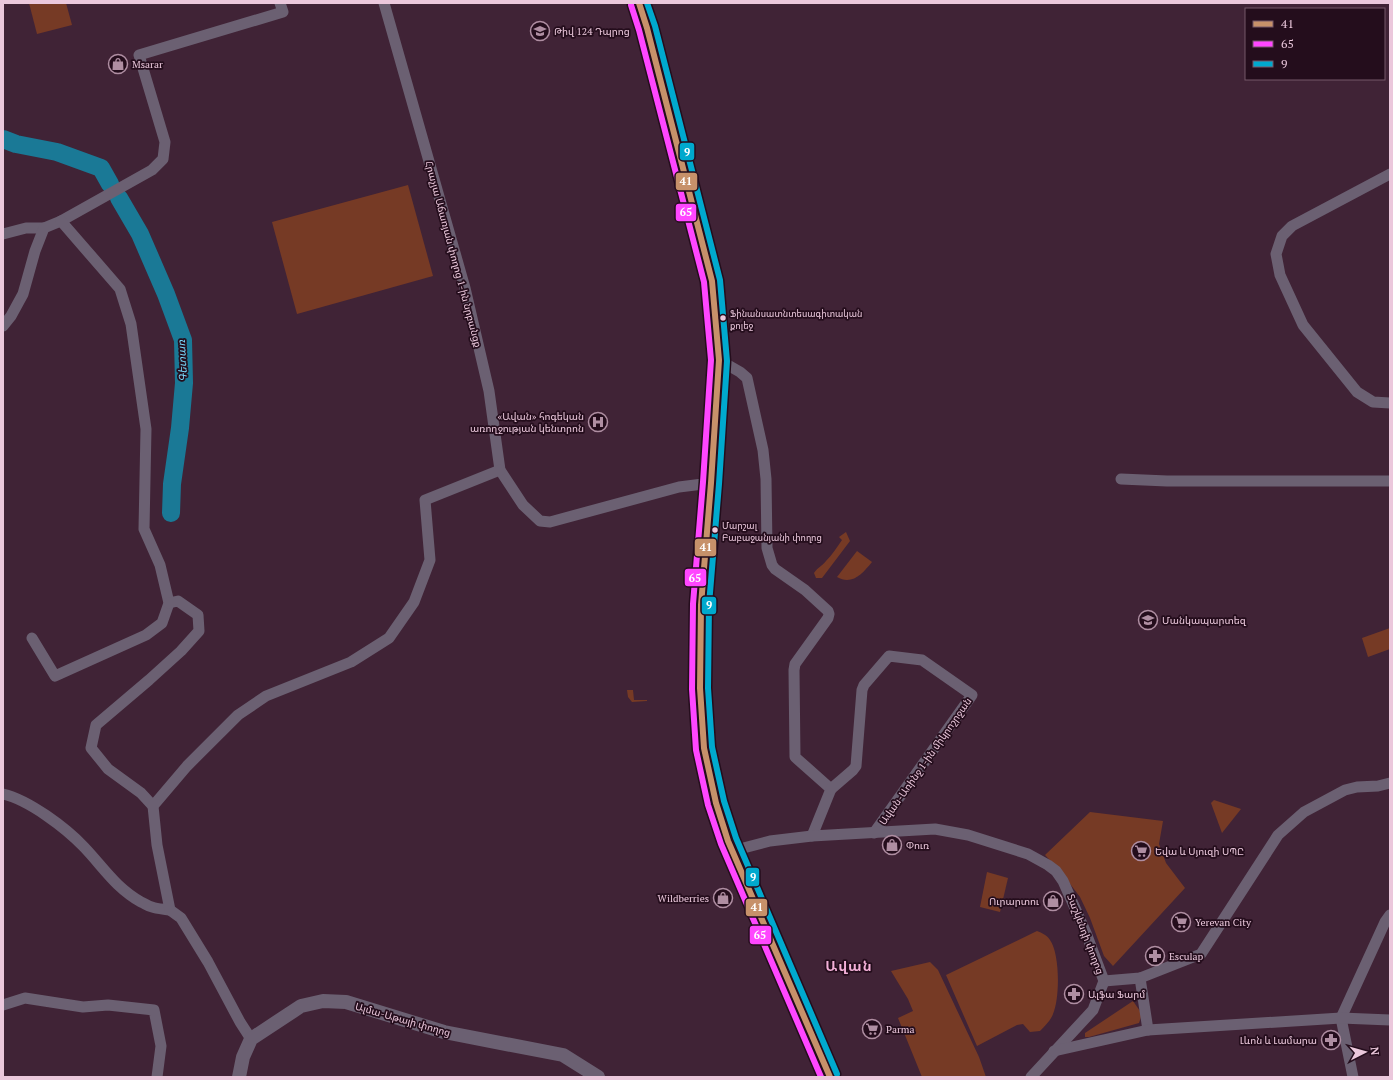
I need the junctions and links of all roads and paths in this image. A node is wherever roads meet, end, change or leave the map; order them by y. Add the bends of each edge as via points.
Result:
1 (280, 3) edge
2 (384, 3) edge
3 (639, 3) edge
4 (1390, 174) edge
5 (61, 221) junction
6 (44, 228) junction
7 (3, 234) edge
8 (7, 316) edge
9 (3, 326) edge
10 (719, 360) junction
11 (1390, 403) edge
12 (500, 470) junction
13 (1121, 479) dead end
14 (1390, 481) edge
15 (711, 483) junction
16 (169, 603) junction
17 (32, 638) dead end
18 (1390, 783) edge
19 (831, 789) junction
20 (3, 794) edge
21 (153, 806) junction
22 (874, 833) junction
23 (812, 836) junction
24 (732, 850) junction
25 (170, 910) junction
26 (1390, 915) edge
27 (1140, 978) junction
28 (1104, 981) junction
29 (3, 1005) edge
30 (1341, 1018) junction
31 (1390, 1020) edge
32 (1148, 1030) junction
33 (251, 1039) junction
34 (1054, 1051) junction
35 (157, 1077) edge
36 (239, 1077) edge
37 (598, 1077) edge
38 (830, 1077) edge
39 (1031, 1077) edge
40 (1352, 1077) edge

1 - 5 street via 283,12 138,55 165,142 163,159 152,170
2 - 12 street, Հրաչյա Աճառյան փողոց 1-ին նրբանցք via 465,288 489,391
3 - 10 main road via 712,281
4 - 11 street via 1292,226 1282,236 1276,254 1280,275 1303,325 1357,392 1373,402
5 - 6 street
5 - 16 street via 120,289 131,324 146,429 144,529 160,565
6 - 7 street via 26,228
6 - 8 street via 23,294
8 - 9 street
10 - 15 main road
10 - 19 street via 747,378 763,450 768,548 772,565 805,590 829,614 795,664 794,678 795,757
12 - 15 street via 523,505 540,521 550,522 679,487
12 - 21 street via 424,500 430,560 414,602 389,638 351,662 266,696 238,715 187,766
13 - 14 street
15 - 24 main road via 701,605 700,688 704,748 716,803
16 - 17 street via 162,623 146,635 55,676
16 - 21 street via 178,601 198,615 199,631 181,651 96,725 91,748 108,769 141,793
18 - 27 street via 1345,790 1304,812 1278,835 1201,954
19 - 22 street, Ավան-Առինջ 1-ին միկրոշրջան via 856,766 862,690 889,656 922,660 972,695
19 - 23 street, Ավան-Առինջ 1-ին միկրոշրջան
20 - 25 street via 35,808 70,835 128,894 151,907
21 - 25 street via 157,845
22 - 23 street, Տաշկենդի փողոց
22 - 28 street, Տաշկենդի փողոց via 935,829 968,835 1028,854 1048,864 1056,871 1069,891
23 - 24 street, Տաշկենդի փողոց via 770,840
24 - 38 main road
25 - 33 street via 181,918
26 - 30 street via 1384,922
27 - 28 street
27 - 32 street
28 - 34 street, Տաշկենդի փողոց via 1093,1010
29 - 35 street via 25,998 84,1007 108,1005 154,1010 161,1046
30 - 31 street
30 - 32 street
30 - 40 street
32 - 34 street
33 - 36 street via 243,1057
33 - 37 street, Ալմա-Աթայի փողոց via 301,1006 323,1001 346,1002 444,1032 563,1055
34 - 39 street, Տաշկենդի փողոց

